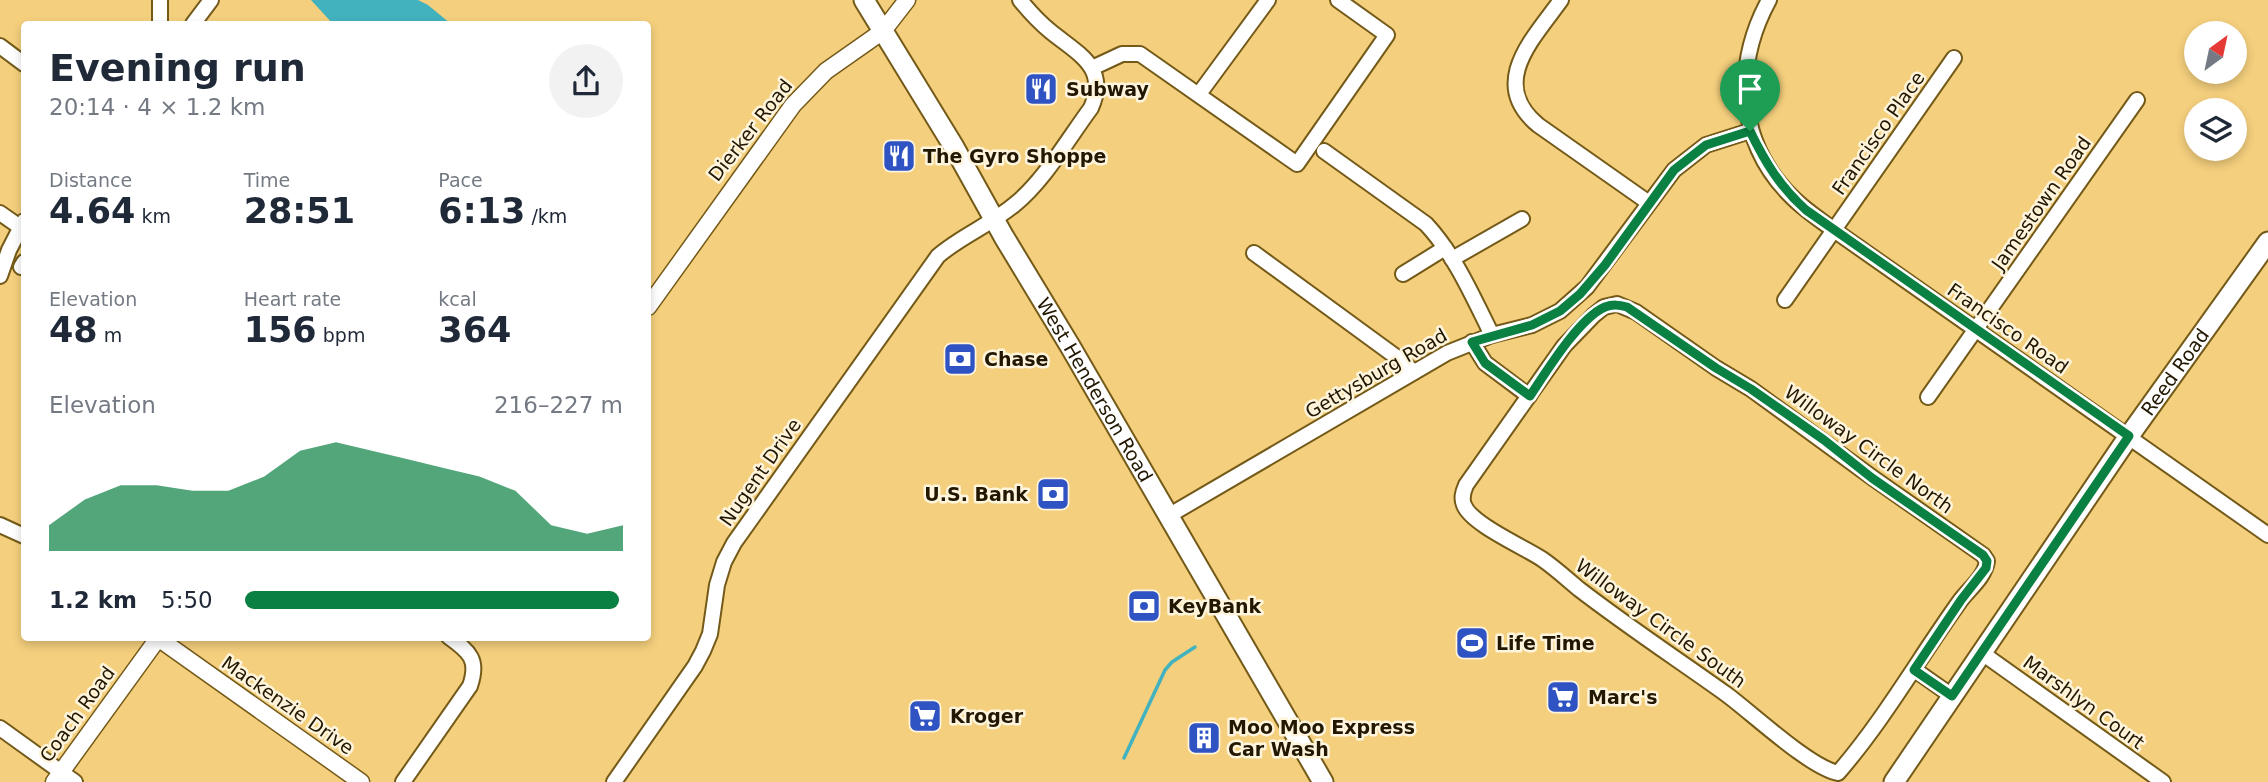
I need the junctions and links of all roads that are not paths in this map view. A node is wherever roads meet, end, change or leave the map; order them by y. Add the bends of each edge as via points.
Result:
1 (160, 0) edge
2 (211, 0) edge
3 (864, 0) edge
4 (907, 0) edge
5 (1020, 0) edge
6 (1268, 0) edge
7 (1338, 0) edge
8 (1561, 0) edge
9 (1769, 0) edge
10 (160, 21) edge
11 (195, 21) edge
12 (883, 31) junction
13 (0, 46) edge
14 (1954, 58) dead end
15 (21, 62) edge
16 (1092, 68) junction
17 (1199, 94) junction
18 (2137, 100) dead end
19 (1750, 131) junction
20 (1324, 151) dead end
21 (1649, 203) junction
22 (0, 213) edge
23 (993, 219) junction
24 (1521, 219) dead end
25 (21, 224) edge
26 (21, 226) edge
27 (1834, 230) junction
28 (2268, 242) edge
29 (1254, 253) dead end
30 (1448, 253) junction
31 (1403, 274) dead end
32 (0, 276) edge
33 (1785, 300) dead end
34 (651, 303) edge
35 (1976, 329) junction
36 (1492, 335) junction
37 (1472, 342) junction
38 (1413, 372) junction
39 (1530, 396) junction
40 (1928, 397) dead end
41 (2129, 436) junction
42 (1168, 516) junction
43 (0, 525) edge
44 (21, 535) edge
45 (2268, 535) edge
46 (155, 641) edge
47 (164, 641) edge
48 (454, 641) edge
49 (1982, 653) junction
50 (1914, 670) junction
51 (1952, 696) junction
52 (0, 728) edge
53 (63, 779) edge
54 (362, 782) edge
55 (403, 782) edge
56 (614, 782) edge
57 (1323, 782) edge
58 (1894, 782) edge
59 (2163, 782) edge

1 - 10 street
2 - 11 street
3 - 12 main road, West Henderson Road
4 - 12 street, Dierker Road
5 - 16 street
6 - 17 street
7 - 17 street via 1387,35 1297,164
8 - 21 street via 1522,58 1515,80 1517,97 1529,117
9 - 19 street via 1747,56
12 - 23 main road, West Henderson Road
12 - 34 street, Dierker Road via 826,71 793,105
13 - 15 street
14 - 27 street, Francisco Place
16 - 17 street via 1122,54 1140,54
16 - 23 street, Nugent Drive via 1097,83 1091,108 1026,194
18 - 35 street, Jamestown Road
19 - 21 street, Gettysburg Road via 1695,153 1674,170
19 - 27 street, Francisco Road via 1777,180
20 - 30 street via 1426,224
21 - 36 street, Gettysburg Road via 1605,265 1560,311 1532,325
22 - 25 street
23 - 42 main road, West Henderson Road
23 - 56 street, Nugent Drive via 948,247 920,279 734,542 724,562 703,651
24 - 30 street
26 - 32 street
27 - 33 street, Francisco Place
27 - 35 street, Francisco Road
28 - 41 main road, Reed Road
29 - 38 street
30 - 31 street
30 - 36 street
35 - 40 street, Jamestown Road
35 - 41 street, Francisco Road
36 - 37 street, Gettysburg Road
37 - 38 street, Gettysburg Road
37 - 39 street via 1485,363
38 - 42 street, Gettysburg Road
39 - 50 street, Willoway Circle North via 1580,328 1604,307 1617,304 1636,312 1824,440 1987,561 1982,575
39 - 50 street, Willoway Circle South via 1466,485 1464,506 1798,750 1838,773
41 - 45 street, Francisco Road
41 - 49 main road, Reed Road
42 - 57 main road, West Henderson Road
43 - 44 street
46 - 53 street, Coach Road
47 - 54 street, Mackenzie Drive
48 - 55 street via 472,657 475,672 470,686
49 - 51 main road, Reed Road
49 - 59 street, Marshlyn Court
50 - 51 street
51 - 58 main road, Reed Road
52 - 53 street

